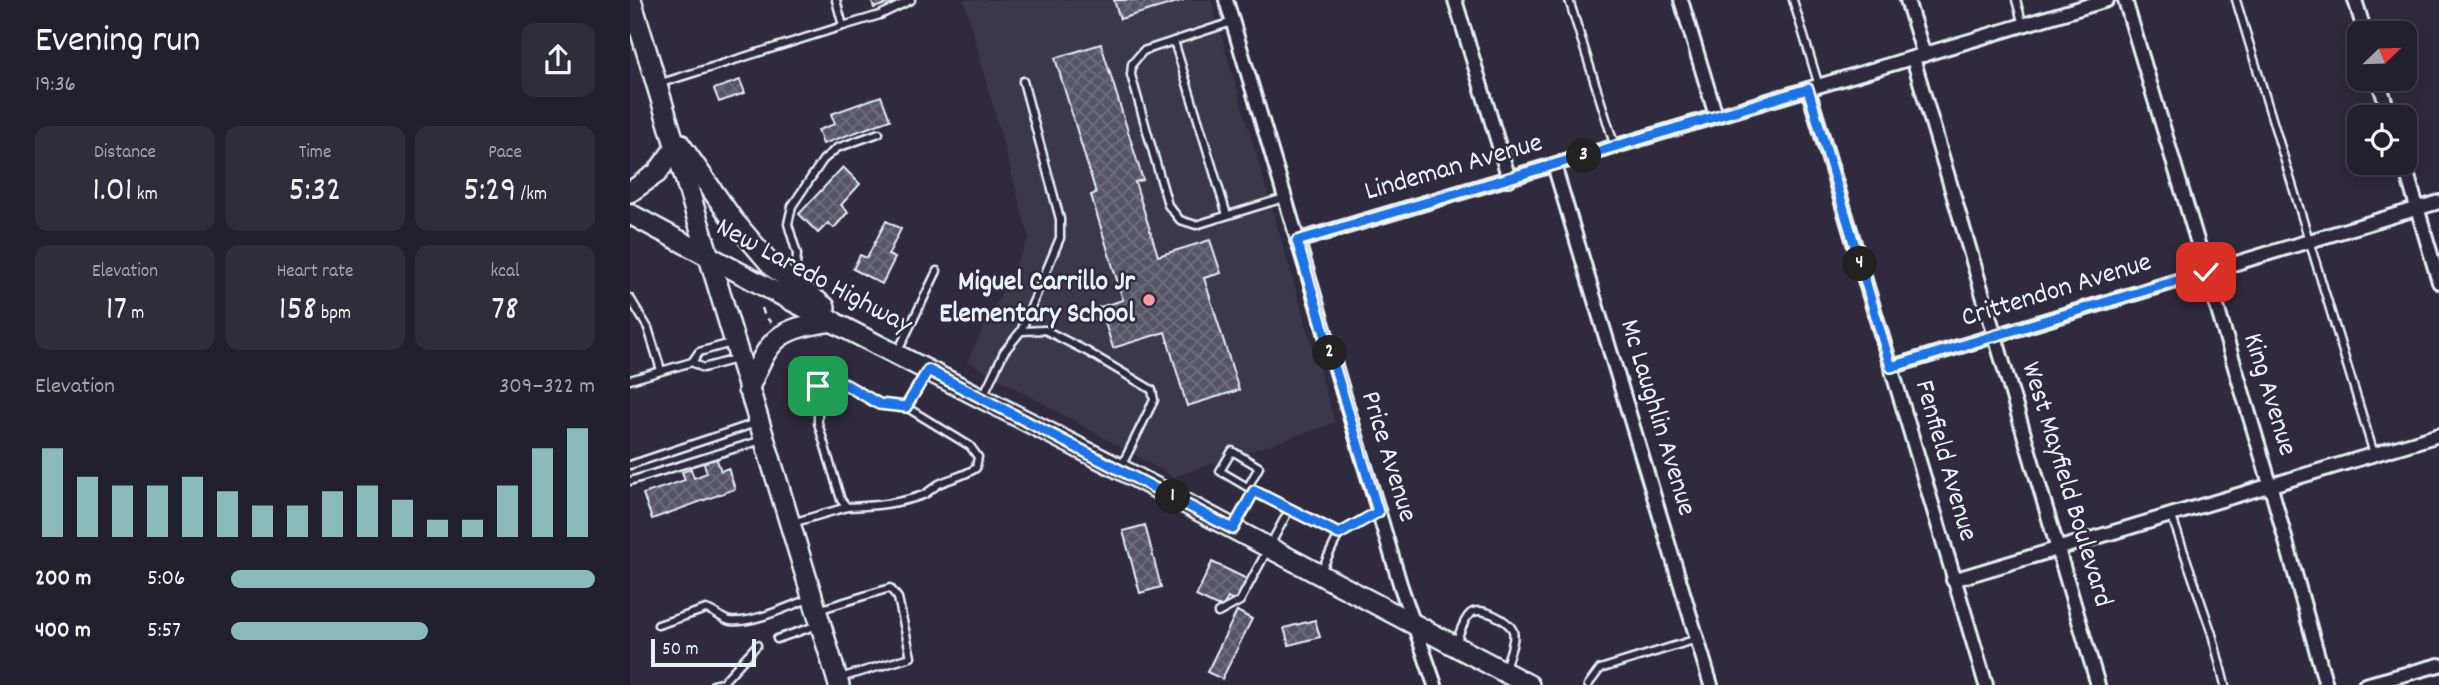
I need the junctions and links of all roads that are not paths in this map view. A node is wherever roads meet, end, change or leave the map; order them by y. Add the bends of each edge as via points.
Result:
1 (631, 0) edge
2 (836, 0) edge
3 (911, 0) edge
4 (1226, 0) edge
5 (1455, 0) edge
6 (1569, 0) edge
7 (1681, 0) edge
8 (1793, 0) edge
9 (1907, 0) edge
10 (2016, 0) edge
11 (2107, 0) edge
12 (2125, 0) edge
13 (2236, 0) edge
14 (2355, 0) edge
15 (2361, 21) edge
16 (1232, 22) junction
17 (2024, 25) junction
18 (843, 26) junction
19 (1174, 41) junction
20 (1918, 56) junction
21 (1023, 82) dead end
22 (656, 85) junction
23 (1814, 87) junction
24 (1716, 116) junction
25 (668, 127) junction
26 (879, 133) dead end
27 (1615, 147) junction
28 (675, 148) junction
29 (1555, 165) junction
30 (2408, 175) edge
31 (1509, 179) junction
32 (630, 192) edge
33 (1284, 198) junction
34 (2439, 202) edge
35 (2418, 209) junction
36 (630, 214) edge
37 (1227, 215) junction
38 (1297, 241) junction
39 (2309, 241) junction
40 (707, 254) junction
41 (937, 271) dead end
42 (2206, 272) junction
43 (2439, 282) edge
44 (794, 293) junction
45 (630, 298) edge
46 (832, 321) junction
47 (1021, 331) junction
48 (1995, 336) junction
49 (871, 341) junction
50 (736, 350) junction
51 (897, 354) junction
52 (692, 362) junction
53 (1891, 367) junction
54 (661, 370) junction
55 (928, 370) junction
56 (630, 380) edge
57 (748, 390) junction
58 (982, 398) junction
59 (906, 407) junction
60 (761, 431) junction
61 (2439, 435) edge
62 (2374, 454) junction
63 (630, 465) edge
64 (1120, 469) junction
65 (630, 481) edge
66 (2270, 484) junction
67 (1251, 489) junction
68 (847, 508) junction
69 (1289, 510) junction
70 (1378, 512) junction
71 (2171, 514) junction
72 (790, 524) junction
73 (1233, 529) junction
74 (1339, 534) junction
75 (1268, 548) junction
76 (2058, 548) junction
77 (1319, 575) junction
78 (1953, 580) junction
79 (816, 611) junction
80 (1218, 613) dead end
81 (658, 625) dead end
82 (1415, 625) junction
83 (777, 639) dead end
84 (1697, 639) junction
85 (757, 645) dead end
86 (1454, 646) junction
87 (2439, 665) edge
88 (1504, 672) junction
89 (837, 683) edge
90 (713, 685) edge
91 (1435, 685) edge
92 (1529, 685) edge
93 (1588, 685) edge
94 (1711, 685) edge
95 (1986, 685) edge
96 (2098, 685) edge
97 (2225, 685) edge
98 (2326, 685) edge
99 (2365, 685) edge

1 - 22 main road
2 - 18 lane
3 - 18 lane
4 - 16 street, Price Avenue
5 - 31 street
6 - 27 lane
7 - 24 street
8 - 23 lane
9 - 20 street, West Mayfield Boulevard
10 - 17 lane
11 - 17 street, Lindeman Avenue
12 - 42 street, King Avenue
13 - 39 lane
14 - 15 street
16 - 19 lane
16 - 33 street, Price Avenue
17 - 20 street, Lindeman Avenue
18 - 22 lane
19 - 37 lane
19 - 37 lane via 1143,51 1132,64 1131,75 1168,205 1180,220 1196,225
20 - 23 street, Lindeman Avenue
20 - 48 street, West Mayfield Boulevard
21 - 47 lane via 1060,219 1060,238
22 - 25 main road
23 - 24 street, Lindeman Avenue
23 - 53 street, Fenfield Avenue
24 - 27 street, Lindeman Avenue
25 - 28 main road
25 - 44 main road via 733,220
26 - 44 lane via 837,148 823,160 792,206 788,224 797,254
27 - 29 street, Lindeman Avenue
28 - 32 main road via 657,173
28 - 40 main road
29 - 31 street, Lindeman Avenue
29 - 84 street, Mc Laughlin Avenue
30 - 35 street
31 - 38 street, Lindeman Avenue
33 - 37 lane
33 - 38 street, Price Avenue
34 - 35 street, Crittendon Avenue
35 - 39 street, Crittendon Avenue
35 - 43 street
36 - 40 main road, New Laredo Highway
38 - 70 street, Price Avenue
39 - 42 street, Crittendon Avenue
39 - 62 lane
40 - 44 main road, New Laredo Highway
40 - 50 main road
41 - 51 lane
42 - 48 street, Crittendon Avenue
42 - 66 street, King Avenue
44 - 46 main road, New Laredo Highway
44 - 49 main road
45 - 54 lane via 648,328
46 - 49 main road, New Laredo Highway
46 - 57 main road via 781,335 764,353
47 - 58 lane via 1004,352
47 - 64 lane via 1045,330 1152,390 1154,400
48 - 53 street, Crittendon Avenue
48 - 76 street, West Mayfield Boulevard
49 - 51 main road, New Laredo Highway
50 - 52 lane via 699,352
50 - 52 lane via 704,368
50 - 57 main road
51 - 55 main road, New Laredo Highway
52 - 54 lane
53 - 78 street, Fenfield Avenue
54 - 56 lane
55 - 58 main road, New Laredo Highway
55 - 59 lane
57 - 60 main road
58 - 64 main road, New Laredo Highway
59 - 68 lane via 879,404 836,379 818,386 818,423
59 - 68 lane via 970,446 978,457 976,468 940,483 927,494
60 - 63 lane
60 - 65 lane
60 - 72 main road
61 - 62 street
62 - 66 street
64 - 73 main road, New Laredo Highway
66 - 71 street
66 - 98 street, King Avenue
67 - 67 lane via 1220,471 1232,451 1259,467
67 - 69 lane
67 - 73 lane
68 - 72 lane
69 - 74 lane
69 - 75 lane
70 - 74 lane
70 - 82 street, Price Avenue
71 - 76 street
71 - 97 lane via 2213,634
72 - 79 main road
73 - 75 main road, New Laredo Highway
74 - 77 lane
75 - 77 main road, New Laredo Highway
75 - 80 lane via 1240,601
76 - 78 street
76 - 96 street, West Mayfield Boulevard
77 - 82 main road, New Laredo Highway
78 - 95 street, Fenfield Avenue
79 - 81 lane via 774,612 732,621 706,609
79 - 83 lane
79 - 89 main road
79 - 89 lane via 890,588 898,598 911,657
82 - 86 main road, New Laredo Highway
82 - 91 street, Price Avenue
84 - 93 lane via 1600,669
84 - 94 street, Mc Laughlin Avenue
85 - 90 lane via 723,682
86 - 88 main road, New Laredo Highway
86 - 88 lane via 1474,612 1502,620 1514,634
87 - 99 street
88 - 92 main road, New Laredo Highway

